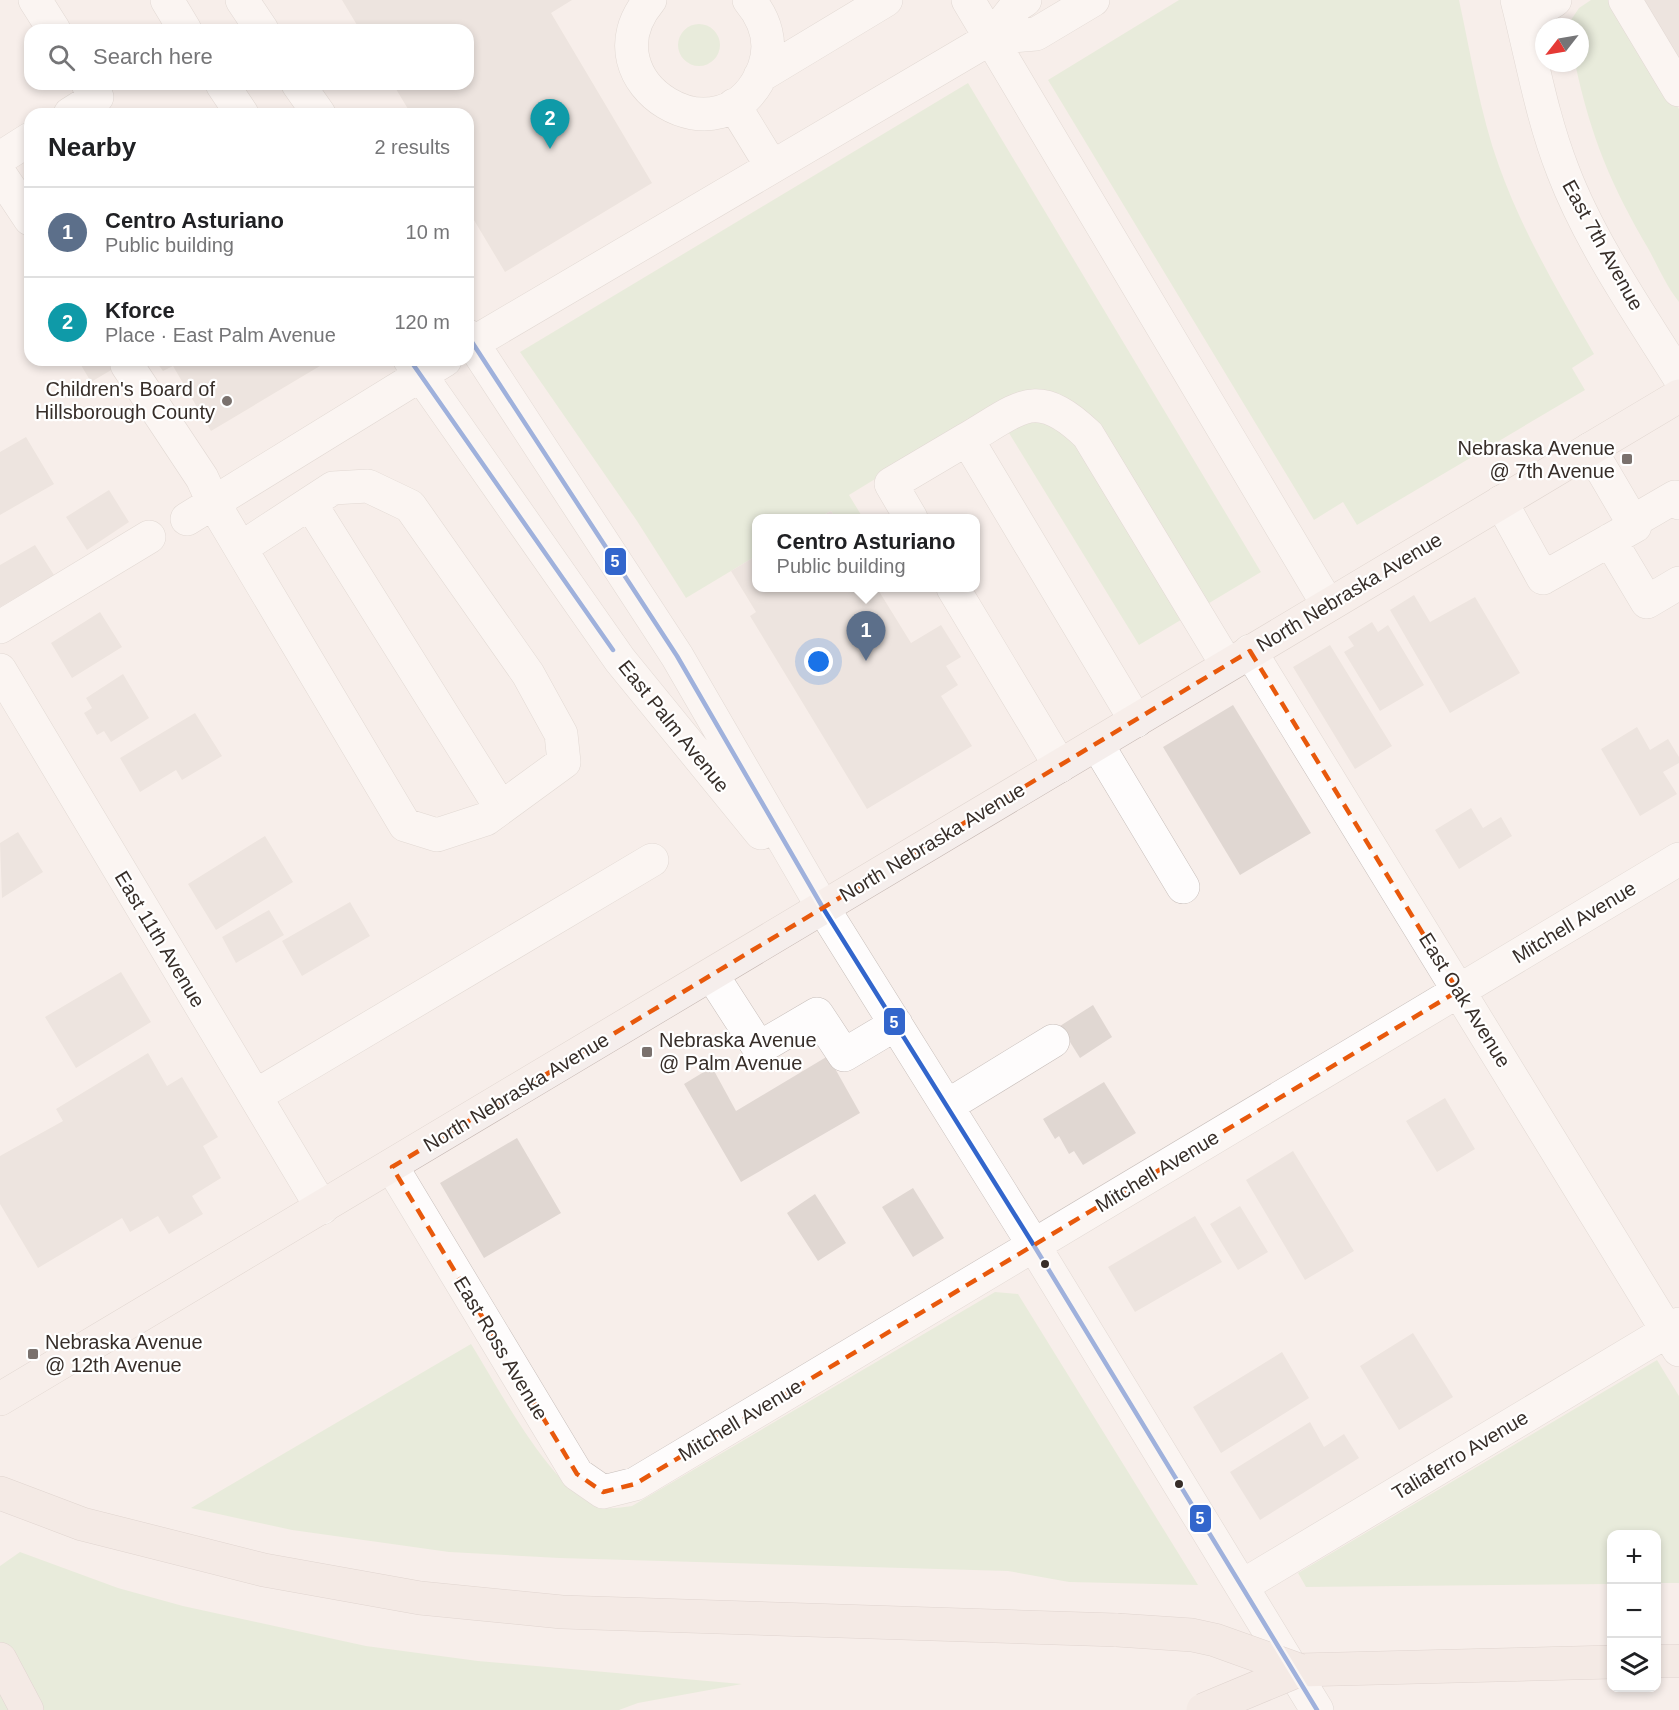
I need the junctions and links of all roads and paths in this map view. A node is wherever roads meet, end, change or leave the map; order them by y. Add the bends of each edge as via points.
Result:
1 (35, 0) edge
2 (167, 0) edge
3 (242, 0) edge
4 (650, 0) edge
5 (749, 0) edge
6 (886, 0) edge
7 (968, 0) edge
8 (1024, 0) edge
9 (1093, 0) edge
10 (1555, 0) edge
11 (1625, 0) edge
12 (1520, 10) edge
13 (50, 24) edge
14 (181, 24) edge
15 (258, 24) edge
16 (991, 38) junction
17 (760, 76) junction
18 (92, 90) edge
19 (226, 90) edge
20 (302, 90) edge
21 (1679, 90) edge
22 (734, 105) junction
23 (80, 108) edge
24 (238, 108) edge
25 (315, 108) edge
26 (24, 143) edge
27 (0, 158) edge
28 (772, 167) junction
29 (0, 174) edge
30 (24, 210) edge
31 (474, 340) edge
32 (474, 348) edge
33 (128, 366) edge
34 (423, 366) edge
35 (426, 366) edge
36 (1679, 377) edge
37 (1679, 396) edge
38 (967, 439) junction
39 (1590, 449) junction
40 (1501, 502) junction
41 (310, 503) junction
42 (1679, 503) edge
43 (200, 511) junction
44 (908, 514) edge
45 (1621, 531) junction
46 (149, 537) dead end
47 (241, 548) junction
48 (1679, 583) edge
49 (955, 592) edge
50 (1328, 605) junction
51 (0, 627) edge
52 (1239, 658) junction
53 (0, 670) edge
54 (1136, 720) junction
55 (1096, 744) junction
56 (1060, 766) junction
57 (501, 808) junction
58 (1679, 859) edge
59 (652, 860) dead end
60 (1183, 887) dead end
61 (823, 908) junction
62 (712, 975) junction
63 (1458, 991) junction
64 (896, 1024) junction
65 (1053, 1041) dead end
66 (255, 1096) junction
67 (947, 1106) junction
68 (392, 1167) junction
69 (322, 1208) junction
70 (1033, 1244) junction
71 (1675, 1335) edge
72 (0, 1399) edge
73 (635, 1484) joint
74 (10, 1498) edge
75 (1242, 1586) junction
76 (0, 1659) edge
77 (1679, 1660) edge
78 (1661, 1661) edge
79 (1607, 1662) edge
80 (1299, 1671) junction
81 (27, 1710) edge
82 (1203, 1710) edge
83 (1317, 1710) edge

1 - 13 street
2 - 14 street
3 - 15 street
4 - 22 street via 637,20 632,40 634,62 643,82 658,100 678,111 701,114
5 - 17 street via 760,13 767,36 767,59
6 - 17 street
7 - 16 street
8 - 16 street
9 - 16 street via 1036,34
10 - 12 street
11 - 21 street
12 - 36 street, East 7th Avenue via 1543,114 1564,173 1590,228
16 - 28 street
16 - 50 street
17 - 22 street
18 - 23 street via 97,97
19 - 24 street
20 - 25 street
22 - 28 street
26 - 27 street
28 - 31 street
29 - 30 street
32 - 61 street, East Palm Avenue via 677,656
33 - 43 street via 202,478
34 - 43 street
35 - 61 street, East Palm Avenue via 620,660
37 - 39 main road, North Nebraska Avenue
38 - 44 street, East Oak Avenue via 891,484
38 - 52 street, East Oak Avenue via 1022,407 1045,406 1066,414 1088,435
38 - 54 street
39 - 40 main road, North Nebraska Avenue
39 - 45 street
40 - 45 street via 1543,578
40 - 50 main road, North Nebraska Avenue
41 - 47 street
41 - 57 street
41 - 57 street via 333,488 368,486 410,506 528,674 561,734 564,762
42 - 45 street via 1675,496
43 - 47 street
45 - 48 street via 1647,602
46 - 51 street
47 - 57 street via 405,825 437,835 486,819
49 - 56 street
50 - 52 main road, North Nebraska Avenue
52 - 54 main road, North Nebraska Avenue
52 - 63 street, East Oak Avenue
53 - 66 street, East 11th Avenue
54 - 55 main road, North Nebraska Avenue
55 - 56 main road, North Nebraska Avenue
55 - 60 street
56 - 61 main road, North Nebraska Avenue
58 - 63 street, Mitchell Avenue
59 - 66 street
61 - 62 main road, North Nebraska Avenue
61 - 64 street, East Palm Avenue
62 - 64 street via 759,1048 817,1014 844,1055
62 - 68 main road, North Nebraska Avenue
63 - 70 street, Mitchell Avenue
63 - 71 street, East Oak Avenue
64 - 67 street, East Palm Avenue
65 - 67 street
66 - 69 street, East 11th Avenue
67 - 70 street, East Palm Avenue
68 - 69 main road, North Nebraska Avenue
68 - 73 street, East Ross Avenue via 577,1474 603,1492
69 - 72 main road, North Nebraska Avenue
70 - 73 street, Mitchell Avenue
70 - 75 street, East Palm Avenue
71 - 75 street, Taliaferro Avenue
74 - 80 highway, bridge via 82,1524 264,1570 420,1598 562,1612 1192,1635
75 - 83 street, East Palm Avenue
76 - 81 highway
77 - 78 highway
79 - 80 highway
80 - 82 highway, bridge

